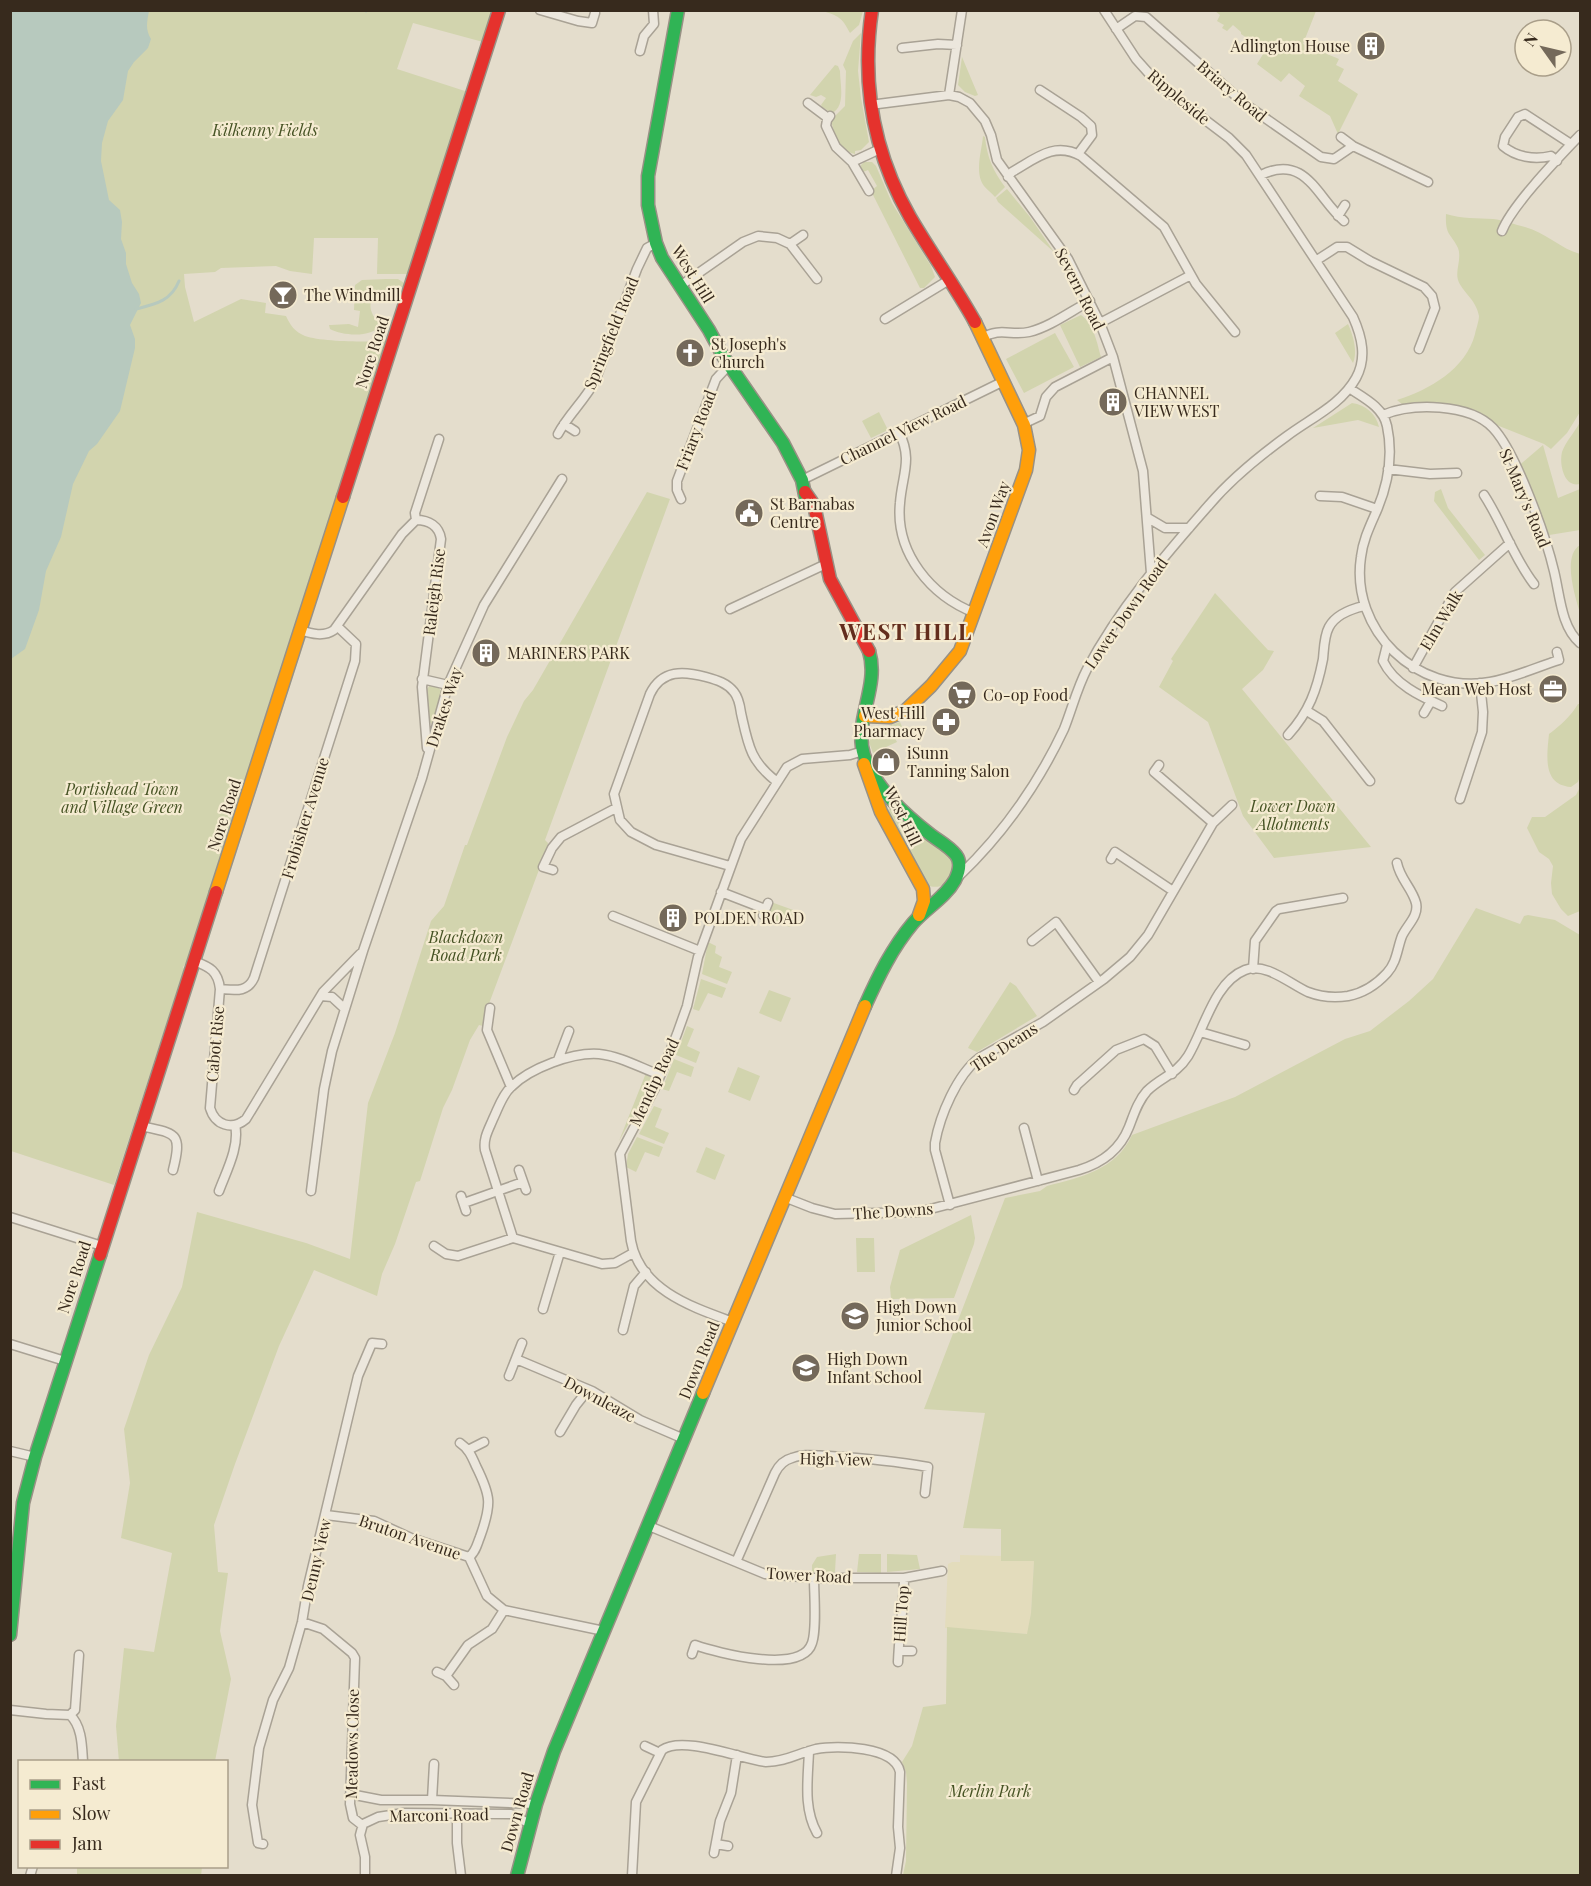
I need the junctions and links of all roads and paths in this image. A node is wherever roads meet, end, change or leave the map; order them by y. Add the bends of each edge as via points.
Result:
1 (499, 10) edge
2 (540, 10) edge
3 (653, 10) edge
4 (678, 10) edge
5 (872, 10) edge
6 (962, 10) edge
7 (1104, 10) edge
8 (552, 12) edge
9 (595, 13) dead end
10 (1116, 29) junction
11 (957, 45) junction
12 (902, 48) dead end
13 (640, 51) dead end
14 (1040, 90) dead end
15 (949, 95) junction
16 (821, 99) dead end
17 (870, 105) junction
18 (1581, 135) edge
19 (1341, 137) dead end
20 (1571, 144) junction
21 (1353, 146) junction
22 (880, 149) junction
23 (1078, 154) junction
24 (1557, 161) junction
25 (852, 162) junction
26 (1422, 168) dead end
27 (1261, 175) junction
28 (1008, 177) junction
29 (1418, 178) junction
30 (1428, 182) dead end
31 (870, 190) dead end
32 (1345, 205) dead end
33 (1502, 231) dead end
34 (803, 235) dead end
35 (656, 243) junction
36 (790, 244) junction
37 (1317, 260) junction
38 (1191, 275) junction
39 (817, 279) dead end
40 (949, 280) junction
41 (680, 286) junction
42 (898, 299) dead end
43 (1090, 301) junction
44 (903, 308) junction
45 (885, 320) dead end
46 (1100, 324) junction
47 (1235, 332) dead end
48 (982, 338) junction
49 (1419, 349) dead end
50 (1113, 357) junction
51 (729, 365) junction
52 (1004, 381) junction
53 (1349, 388) junction
54 (1383, 415) junction
55 (564, 424) junction
56 (1023, 424) junction
57 (575, 431) dead end
58 (899, 432) junction
59 (558, 434) dead end
60 (439, 439) dead end
61 (1448, 462) dead end
62 (1388, 469) junction
63 (1457, 473) dead end
64 (1447, 474) junction
65 (562, 479) dead end
66 (803, 486) junction
67 (1326, 494) dead end
68 (1484, 495) dead end
69 (681, 499) dead end
70 (1377, 509) junction
71 (1148, 518) junction
72 (416, 520) junction
73 (1189, 528) junction
74 (1510, 543) junction
75 (825, 564) junction
76 (1151, 573) junction
77 (1534, 584) dead end
78 (1364, 606) junction
79 (730, 609) dead end
80 (975, 613) junction
81 (338, 627) junction
82 (300, 630) junction
83 (1581, 643) edge
84 (1387, 645) junction
85 (1557, 652) dead end
86 (1413, 668) junction
87 (422, 680) junction
88 (1480, 683) junction
89 (448, 685) junction
90 (1431, 701) junction
91 (1442, 706) dead end
92 (1307, 711) junction
93 (1424, 713) dead end
94 (865, 716) junction
95 (1288, 735) dead end
96 (864, 753) junction
97 (427, 761) junction
98 (1154, 772) dead end
99 (1369, 775) dead end
100 (777, 781) junction
101 (890, 797) junction
102 (1460, 799) dead end
103 (878, 804) junction
104 (1232, 805) dead end
105 (616, 808) junction
106 (1213, 823) junction
107 (987, 849) junction
108 (1115, 852) dead end
109 (957, 854) junction
110 (730, 866) junction
111 (1396, 868) dead end
112 (553, 870) dead end
113 (953, 882) junction
114 (923, 889) junction
115 (1173, 891) junction
116 (721, 892) junction
117 (1274, 898) dead end
118 (1339, 902) dead end
119 (765, 909) dead end
120 (1279, 909) junction
121 (1066, 916) dead end
122 (613, 917) dead end
123 (918, 918) junction
124 (1056, 922) junction
125 (1390, 938) dead end
126 (1032, 941) dead end
127 (1401, 942) junction
128 (363, 951) junction
129 (700, 951) junction
130 (194, 961) junction
131 (1254, 969) junction
132 (1099, 982) junction
133 (220, 989) junction
134 (321, 996) junction
135 (345, 1008) junction
136 (490, 1008) dead end
137 (569, 1031) dead end
138 (1200, 1032) junction
139 (1239, 1047) dead end
140 (558, 1060) junction
141 (1172, 1074) junction
142 (660, 1075) junction
143 (1075, 1084) dead end
144 (511, 1087) junction
145 (235, 1125) junction
146 (141, 1126) junction
147 (1024, 1128) dead end
148 (315, 1159) junction
149 (326, 1161) dead end
150 (173, 1170) dead end
151 (519, 1170) dead end
152 (1038, 1181) junction
153 (498, 1190) junction
154 (219, 1191) dead end
155 (311, 1191) dead end
156 (784, 1197) junction
157 (464, 1203) dead end
158 (950, 1205) junction
159 (10, 1217) edge
160 (513, 1238) junction
161 (102, 1246) junction
162 (434, 1246) dead end
163 (560, 1252) junction
164 (633, 1253) junction
165 (646, 1272) junction
166 (543, 1309) dead end
167 (733, 1322) junction
168 (622, 1330) dead end
169 (522, 1343) dead end
170 (10, 1344) edge
171 (382, 1344) dead end
172 (516, 1359) junction
173 (65, 1361) junction
174 (509, 1376) dead end
175 (588, 1389) junction
176 (567, 1420) junction
177 (576, 1426) dead end
178 (561, 1432) dead end
179 (684, 1440) junction
180 (484, 1442) dead end
181 (460, 1443) dead end
182 (468, 1450) junction
183 (10, 1451) edge
184 (929, 1456) dead end
185 (35, 1457) junction
186 (928, 1467) junction
187 (925, 1493) dead end
188 (326, 1515) junction
189 (649, 1526) junction
190 (469, 1557) junction
191 (736, 1562) junction
192 (942, 1571) dead end
193 (814, 1578) junction
194 (904, 1578) junction
195 (504, 1610) junction
196 (302, 1622) junction
197 (604, 1631) junction
198 (10, 1635) edge
199 (698, 1635) dead end
200 (899, 1651) junction
201 (912, 1651) dead end
202 (79, 1655) dead end
203 (898, 1662) dead end
204 (454, 1685) dead end
205 (10, 1710) edge
206 (70, 1715) junction
207 (645, 1746) dead end
208 (809, 1751) junction
209 (660, 1753) junction
210 (736, 1755) junction
211 (83, 1760) edge
212 (434, 1764) dead end
213 (255, 1774) junction
214 (265, 1775) dead end
215 (350, 1794) junction
216 (432, 1800) junction
217 (536, 1804) junction
218 (457, 1814) junction
219 (810, 1821) junction
220 (530, 1824) junction
221 (362, 1825) junction
222 (802, 1827) dead end
223 (817, 1833) dead end
224 (263, 1844) dead end
225 (728, 1846) dead end
226 (365, 1875) edge
227 (461, 1875) edge
228 (517, 1875) edge
229 (632, 1875) edge
230 (896, 1875) edge

1 - 82 street, Nore Road
2 - 8 street
3 - 13 street via 654,24 644,36
4 - 35 street, West Hill via 648,176 648,205
5 - 17 street, Avon Way via 866,53
6 - 11 street
7 - 10 street, Rippleside
8 - 9 street via 592,23
10 - 21 street, Briary Road via 1136,16 1146,17 1251,108 1321,157 1334,159
10 - 27 street, Rippleside via 1153,78 1229,138
11 - 12 street via 914,43
11 - 15 street
14 - 23 street via 1091,126 1092,134
15 - 17 street
15 - 28 street, Severn Road via 972,105 985,121 996,158
16 - 25 street via 811,106 829,117 826,126 836,147
17 - 22 street, Avon Way
18 - 20 street
19 - 21 street
20 - 24 street
20 - 24 street via 1525,114 1516,118 1502,146 1533,158 1551,156
21 - 29 street
22 - 25 street
22 - 40 street, Avon Way via 892,184
23 - 28 street via 1053,150
23 - 38 street via 1162,225
24 - 33 street
25 - 31 street
26 - 29 street
27 - 32 street via 1284,169 1304,177 1341,218
27 - 37 street, Rippleside
28 - 43 street, Severn Road via 1068,259
29 - 30 street
34 - 36 street
35 - 41 street, West Hill
35 - 55 street, Springfield Road via 646,250 637,269 595,381
36 - 39 street
36 - 41 street via 773,237 748,239
37 - 49 street via 1345,246 1422,286 1435,304
37 - 53 street, Rippleside via 1360,333 1362,359
38 - 46 street
38 - 47 street
40 - 44 street
40 - 48 street, Avon Way
41 - 51 street, West Hill
42 - 44 street
43 - 46 street, Severn Road
43 - 48 street via 1033,331 995,332
44 - 45 street
46 - 50 street, Severn Road
48 - 52 street, Avon Way
50 - 56 street via 1055,387 1046,397 1038,418
50 - 71 street, Severn Road via 1143,471
51 - 66 street, West Hill via 773,427
51 - 69 street, Friary Road via 716,378 676,481
52 - 56 street, Avon Way
52 - 58 street, Channel View Road
53 - 54 street
53 - 73 street, Lower Down Road via 1334,405 1241,472
54 - 62 street
54 - 83 street, St Mary's Road via 1415,408 1442,408 1473,416 1493,428 1511,457 1536,515 1568,628
55 - 57 street
55 - 59 street, Springfield Road
56 - 80 street, Avon Way via 1028,465
58 - 66 street, Channel View Road
58 - 80 street via 907,455 900,513 909,552 933,588 952,603
60 - 72 street
61 - 64 street
62 - 64 street
62 - 70 street
63 - 64 street
65 - 89 street, Drakes Way via 484,605
66 - 75 street, West Hill via 814,505
67 - 70 street
68 - 74 street
70 - 78 street via 1360,561
71 - 73 street via 1165,528
71 - 76 street, Severn Road
72 - 81 street via 402,534
72 - 87 street, Raleigh Rise via 435,526 441,542
73 - 76 street, Lower Down Road
74 - 77 street
74 - 86 street, Elm Walk via 1477,578 1461,585 1453,595
75 - 79 street
75 - 94 street, West Hill via 833,588 872,660
76 - 107 street, Lower Down Road via 1090,663 1064,728 1030,789
78 - 84 street
78 - 92 street via 1341,615 1328,627 1318,682
80 - 94 street, Avon Way via 960,651 913,705 895,716
81 - 82 street via 325,634
81 - 133 street, Frobisher Avenue via 356,644 355,661 255,978 243,989
82 - 130 street, Nore Road
84 - 86 street
84 - 90 street via 1385,665 1398,681
85 - 88 street via 1559,660
86 - 88 street via 1449,681
87 - 89 street
87 - 97 street, Raleigh Rise
88 - 102 street via 1482,732 1459,788
89 - 97 street, Drakes Way
90 - 91 street
90 - 93 street
92 - 95 street
92 - 99 street via 1323,721
94 - 96 street, West Hill
96 - 100 street, Mendip Road via 799,760 787,767
96 - 101 street, West Hill
96 - 103 street, West Hill via 867,777
97 - 128 street, Drakes Way
98 - 106 street
100 - 105 street via 756,763 733,690 719,680 688,672 675,673 661,679 651,691 614,794
100 - 110 street, Mendip Road
101 - 103 street
101 - 109 street, West Hill via 914,822
103 - 114 street, West Hill
104 - 106 street, The Deans
105 - 110 street via 622,824 646,841
105 - 112 street via 557,841 543,867
106 - 115 street, The Deans
107 - 109 street via 975,857
107 - 113 street, Lower Down Road
108 - 115 street
109 - 113 street via 960,868
110 - 116 street, Mendip Road
111 - 127 street via 1416,908
113 - 114 street via 940,890
113 - 123 street, Down Road
114 - 123 street
115 - 132 street, The Deans via 1141,945
116 - 119 street
116 - 129 street, Mendip Road
117 - 120 street
118 - 120 street
120 - 131 street via 1255,941
121 - 124 street
122 - 129 street
123 - 156 street, Down Road via 890,956 864,1007
124 - 126 street
124 - 132 street
125 - 127 street
127 - 131 street via 1388,972 1365,990 1351,995 1318,995 1268,971
128 - 134 street, Drakes Way
128 - 135 street, Drakes Way
129 - 142 street, Mendip Road via 687,1006
130 - 133 street, Cabot Rise via 215,971
130 - 146 street, Nore Road
131 - 138 street, The Downs via 1239,973 1226,986
132 - 158 street, The Deans via 1043,1022 980,1058 961,1078 935,1143
133 - 145 street, Cabot Rise via 210,1108 218,1121
134 - 135 street via 332,997
134 - 145 street via 246,1119
135 - 148 street, Drakes Way via 326,1077
136 - 144 street via 488,1029
137 - 140 street
138 - 139 street
138 - 141 street, The Downs via 1186,1059
140 - 142 street via 601,1054
140 - 144 street
141 - 143 street via 1158,1050 1143,1039 1118,1048
141 - 152 street, The Downs via 1144,1095 1125,1136 1109,1156 1091,1167
142 - 164 street, Mendip Road via 620,1154
144 - 153 street via 484,1142
145 - 154 street via 236,1139 227,1180
146 - 150 street via 170,1133 176,1139
146 - 161 street, Nore Road
147 - 152 street
148 - 149 street
148 - 155 street, Drakes Way
151 - 153 street via 524,1186
152 - 158 street, The Downs
153 - 157 street
153 - 160 street
156 - 158 street, The Downs via 835,1214 919,1212
156 - 167 street, Down Road
159 - 161 street
160 - 162 street via 458,1256
160 - 163 street
161 - 173 street, Nore Road
163 - 164 street via 607,1264
163 - 166 street
164 - 165 street, Mendip Road
165 - 167 street, Mendip Road via 679,1301
165 - 168 street via 634,1286
167 - 179 street, Down Road
169 - 172 street
170 - 173 street
171 - 188 street, Denny View via 370,1342 355,1388
172 - 174 street
172 - 175 street, Downleaze
173 - 185 street, Nore Road
175 - 176 street
175 - 179 street, Downleaze
176 - 177 street
176 - 178 street
179 - 189 street, Down Road
180 - 182 street
181 - 182 street
182 - 190 street via 489,1500 486,1521
183 - 185 street
184 - 186 street
185 - 198 street, Nore Road via 20,1522
186 - 187 street
186 - 191 street, High View via 845,1457 805,1455 788,1459 771,1479
188 - 190 street, Bruton Avenue via 374,1521 413,1539
188 - 196 street, Denny View
189 - 191 street, Tower Road
189 - 197 street, Down Road
190 - 195 street, Bruton Avenue via 486,1596
191 - 193 street, Tower Road via 765,1574
192 - 194 street, Tower Road
193 - 194 street, Tower Road
193 - 199 street via 813,1639 803,1656 751,1658 694,1650
194 - 200 street, Hill Top
195 - 197 street
195 - 204 street via 492,1629 468,1645 442,1674
196 - 213 street, Denny View via 289,1668 273,1700
196 - 215 street, Meadows Close via 323,1629 358,1657
197 - 217 street, Down Road
200 - 201 street, Hill Top
200 - 203 street, Hill Top
202 - 206 street via 75,1710
205 - 206 street
206 - 211 street via 78,1725
207 - 209 street
208 - 210 street via 772,1762
208 - 219 street
208 - 230 street via 863,1749 897,1764 900,1848
209 - 210 street via 668,1746 684,1746
209 - 229 street via 636,1802
210 - 225 street via 731,1793 715,1848
212 - 216 street
213 - 214 street
213 - 224 street, Denny View via 253,1813 258,1844
215 - 216 street via 381,1800
215 - 221 street, Meadows Close via 353,1817
216 - 217 street
217 - 220 street, Down Road
218 - 220 street, Marconi Road via 511,1814
218 - 221 street, Marconi Road via 399,1813 373,1818
218 - 227 street
219 - 222 street
219 - 223 street
220 - 228 street, Down Road
221 - 226 street

